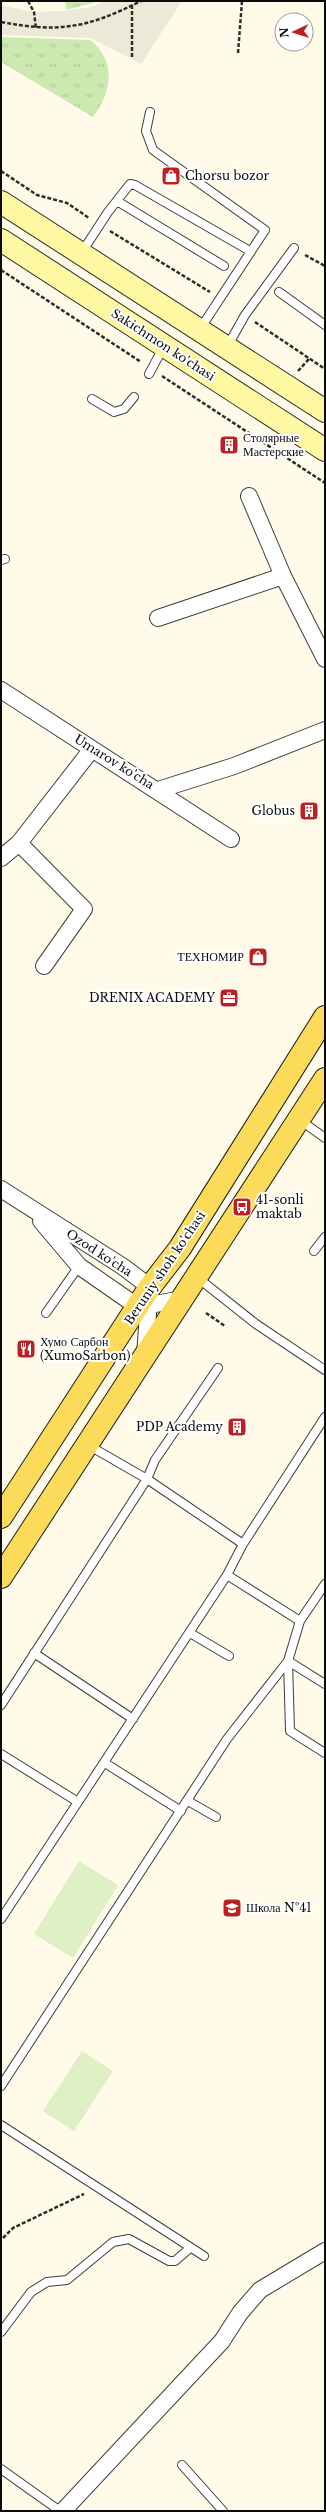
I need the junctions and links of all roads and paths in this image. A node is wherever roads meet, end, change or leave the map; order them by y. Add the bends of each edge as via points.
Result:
1 (28, 1) edge
2 (141, 1) edge
3 (242, 1) edge
4 (132, 5) junction
5 (1, 22) edge
6 (36, 29) junction
7 (238, 54) dead end
8 (132, 60) dead end
9 (150, 112) dead end
10 (1, 171) edge
11 (117, 201) junction
12 (1, 202) edge
13 (100, 226) junction
14 (1, 240) edge
15 (294, 248) dead end
16 (250, 251) junction
17 (81, 253) junction
18 (224, 266) dead end
19 (279, 292) dead end
20 (219, 297) junction
21 (245, 315) junction
22 (325, 325) edge
23 (199, 331) junction
24 (164, 346) junction
25 (227, 348) junction
26 (309, 359) junction
27 (325, 368) edge
28 (298, 371) dead end
29 (149, 374) dead end
30 (134, 397) dead end
31 (92, 399) dead end
32 (325, 411) edge
33 (325, 450) edge
34 (249, 496) dead end
35 (283, 576) junction
36 (158, 618) dead end
37 (325, 659) edge
38 (1, 690) edge
39 (325, 730) edge
40 (92, 749) junction
41 (158, 790) junction
42 (231, 839) dead end
43 (19, 843) junction
44 (1, 858) edge
45 (44, 966) dead end
46 (325, 1017) edge
47 (325, 1079) edge
48 (299, 1119) junction
49 (325, 1138) edge
50 (1, 1189) edge
51 (32, 1211) junction
52 (325, 1237) edge
53 (314, 1251) dead end
54 (173, 1258) junction
55 (79, 1266) junction
56 (197, 1277) junction
57 (183, 1299) junction
58 (145, 1300) junction
59 (46, 1313) dead end
60 (206, 1313) dead end
61 (225, 1326) dead end
62 (144, 1358) junction
63 (218, 1368) dead end
64 (325, 1370) edge
65 (325, 1417) edge
66 (87, 1445) junction
67 (147, 1479) junction
68 (1, 1517) edge
69 (243, 1544) junction
70 (227, 1575) junction
71 (1, 1577) edge
72 (325, 1584) edge
73 (300, 1621) junction
74 (190, 1633) junction
75 (34, 1653) junction
76 (229, 1656) dead end
77 (288, 1661) junction
78 (325, 1684) edge
79 (1, 1705) edge
80 (134, 1719) junction
81 (325, 1753) edge
82 (1, 1754) edge
83 (105, 1763) junction
84 (188, 1801) junction
85 (78, 1802) junction
86 (181, 1811) junction
87 (216, 1817) dead end
88 (1, 1919) edge
89 (1, 2086) edge
90 (1, 2125) edge
91 (97, 2188) junction
92 (3, 2238) dead end
93 (190, 2248) junction
94 (325, 2251) edge
95 (204, 2256) dead end
96 (1, 2332) edge
97 (182, 2465) dead end
98 (1, 2469) edge
99 (60, 2511) edge
100 (63, 2511) edge
101 (223, 2511) edge

1 - 6 path via 34,12
2 - 4 path
3 - 7 path
4 - 6 path via 109,18 73,27
4 - 8 path
5 - 6 path
9 - 16 lane via 146,131 153,150 265,230
10 - 13 path via 37,195 67,204
11 - 13 lane
11 - 16 lane via 130,184 135,185
11 - 18 lane
12 - 17 main road
13 - 17 lane
13 - 20 path
14 - 24 main road, Sakichmon ko'chasi
15 - 21 lane
16 - 20 lane
17 - 23 main road
19 - 22 lane
20 - 23 lane
21 - 25 lane
21 - 26 path
23 - 25 main road
24 - 29 lane
24 - 33 main road, Sakichmon ko'chasi
25 - 32 main road
26 - 27 path
26 - 28 path
30 - 31 lane via 124,409 114,412
34 - 35 street
35 - 36 street
35 - 37 street
38 - 40 street, Umarov ko'cha
39 - 41 street, Umarov ko'cha via 234,766
40 - 41 street, Umarov ko'cha
40 - 43 street
41 - 42 street
43 - 44 street
43 - 45 street via 84,909
46 - 54 main road, Beruniy shoh ko'chasi
47 - 48 main road
48 - 49 lane
48 - 56 main road
50 - 51 street, Ozod ko'cha
51 - 55 street, Ozod ko'cha
51 - 58 street, Ozod ko'cha via 122,1266
52 - 53 lane
54 - 56 main road
54 - 58 main road, Beruniy shoh ko'chasi
55 - 58 street, Ozod ko'cha
55 - 59 lane
56 - 57 main road
56 - 64 lane via 256,1324
57 - 58 street
57 - 62 main road
58 - 62 street
58 - 68 main road, Beruniy shoh ko'chasi
60 - 61 path
62 - 66 main road
63 - 67 lane via 155,1460
65 - 69 lane
66 - 67 lane
66 - 71 main road
67 - 69 lane
67 - 75 lane
69 - 70 lane
70 - 73 lane
70 - 74 lane
72 - 73 lane
73 - 77 lane
74 - 76 lane
74 - 80 lane
75 - 79 lane
75 - 80 lane
77 - 78 lane
77 - 81 lane via 290,1731
77 - 84 lane via 227,1739
80 - 83 lane
82 - 85 lane
83 - 85 lane
83 - 86 lane
84 - 86 lane
84 - 87 lane
85 - 88 lane
86 - 89 lane
90 - 91 lane
91 - 92 path via 13,2228
91 - 93 lane
93 - 95 lane
93 - 96 lane via 176,2261 169,2261 129,2239 113,2242 67,2280 48,2282 31,2292
94 - 100 street via 260,2290 222,2341
97 - 101 lane
98 - 99 lane

